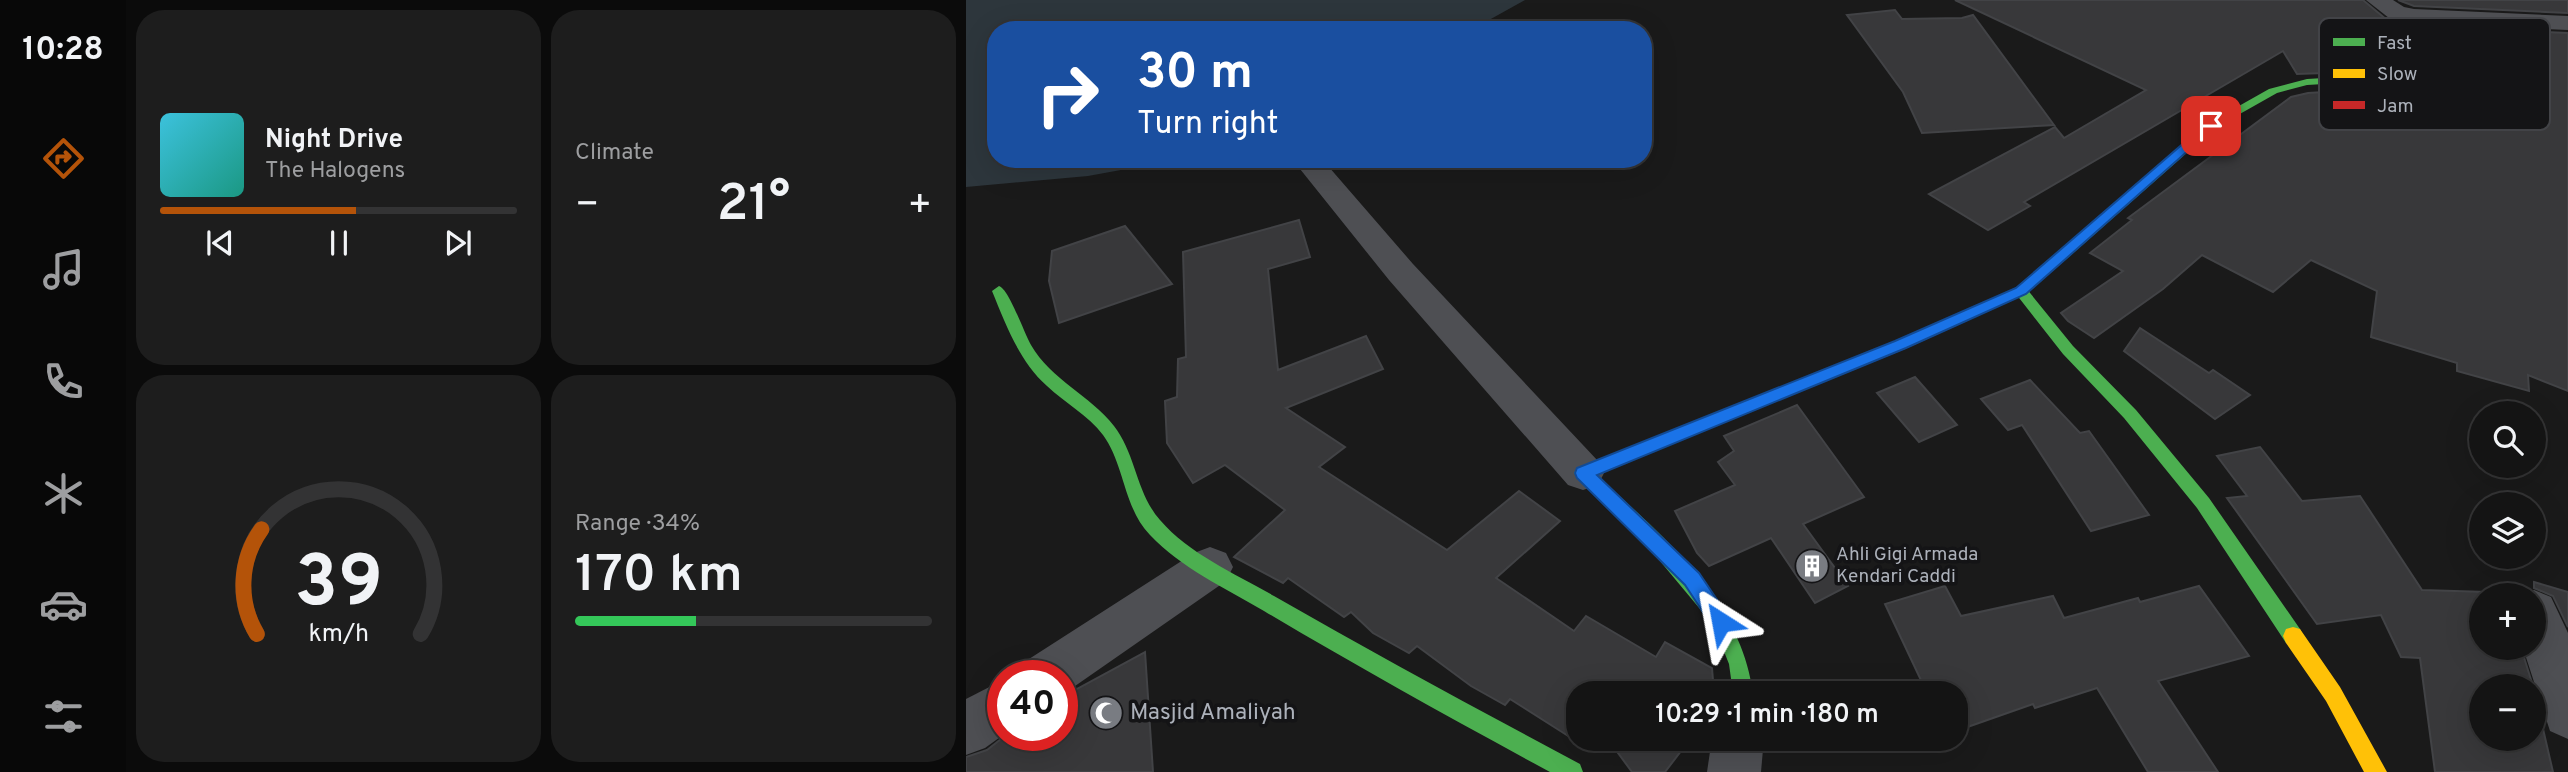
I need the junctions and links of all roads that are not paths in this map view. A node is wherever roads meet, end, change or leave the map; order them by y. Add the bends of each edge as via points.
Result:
1 (2377, 0) edge
2 (2458, 18) edge
3 (2550, 22) edge
4 (2568, 23) edge
5 (2319, 81) edge
6 (1314, 168) edge
7 (999, 291) dead end
8 (2021, 291) junction
9 (1583, 473) junction
10 (1210, 567) junction
11 (2546, 641) edge
12 (1071, 660) edge
13 (1744, 681) edge
14 (2568, 713) edge
15 (987, 715) edge
16 (966, 729) edge
17 (1736, 751) edge
18 (1572, 772) edge
19 (1734, 772) edge
20 (2376, 772) edge

1 - 2 street via 2397,13
3 - 4 street
5 - 8 street via 2273,91 2211,126
6 - 9 street
7 - 10 street via 1020,342 1042,372 1114,438 1145,515 1156,529
8 - 9 street
8 - 20 street via 2203,503 2333,694
9 - 13 street via 1692,579 1721,622
10 - 12 street
10 - 18 street via 1370,663
11 - 14 street
15 - 16 street
17 - 19 street

